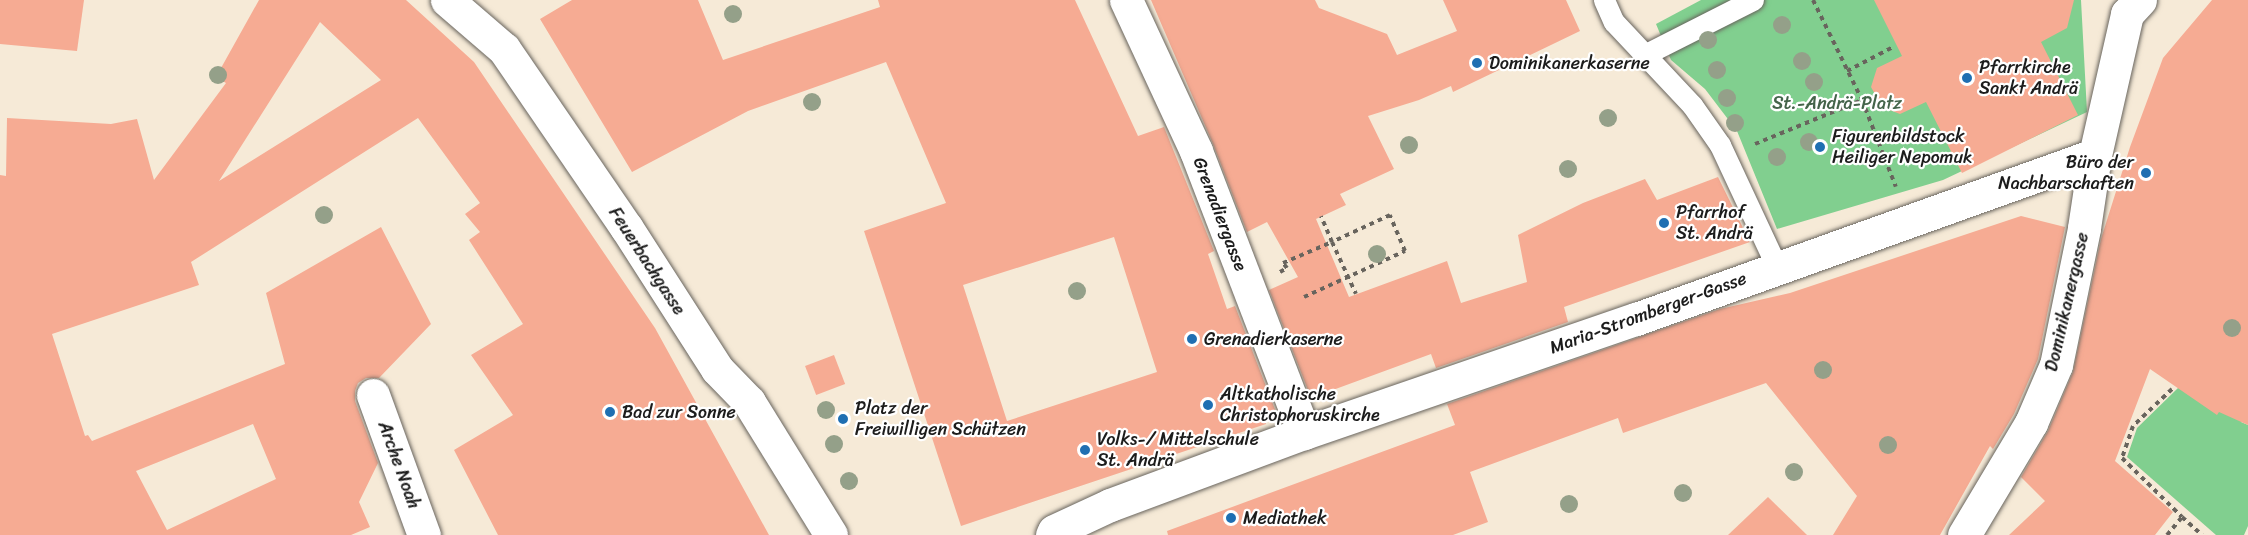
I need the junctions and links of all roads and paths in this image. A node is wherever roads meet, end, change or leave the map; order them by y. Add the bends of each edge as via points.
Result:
1 (447, 0) edge
2 (1126, 0) edge
3 (1604, 0) edge
4 (1753, 0) edge
5 (1813, 0) edge
6 (2129, 5) edge
7 (1893, 47) dead end
8 (1644, 55) junction
9 (1847, 71) junction
10 (1862, 99) junction
11 (2095, 155) junction
12 (1727, 161) junction
13 (1901, 198) dead end
14 (1322, 216) dead end
15 (1332, 242) junction
16 (1777, 267) junction
17 (1278, 273) dead end
18 (1348, 278) junction
19 (1356, 294) dead end
20 (1304, 297) dead end
21 (2172, 389) dead end
22 (373, 395) dead end
23 (1304, 433) junction
24 (2182, 517) junction
25 (424, 535) edge
26 (831, 535) edge
27 (1052, 535) edge
28 (1964, 535) edge
29 (2167, 535) edge
30 (2202, 535) edge

1 - 26 street, Feuerbachgasse via 504,49 717,369 748,402
2 - 23 street, Grenadiergasse via 1196,151
3 - 8 lane via 1614,22
4 - 8 lane
5 - 9 path
6 - 11 street
7 - 9 path
8 - 12 lane via 1692,105
9 - 10 path
10 - 12 path via 1752,145
10 - 13 path
11 - 16 street, Maria-Stromberger-Gasse
11 - 28 street, Dominikanergasse via 2085,228 2056,365 2031,423
12 - 16 lane
14 - 15 path
15 - 17 path via 1283,262 1287,268
15 - 18 path
15 - 18 path via 1390,214 1405,251
16 - 23 street, Maria-Stromberger-Gasse
18 - 19 path
18 - 20 path
21 - 24 path via 2133,426 2122,458
22 - 25 street, Arche Noah
23 - 27 street, Maria-Stromberger-Gasse via 1110,505
24 - 29 path
24 - 30 path

